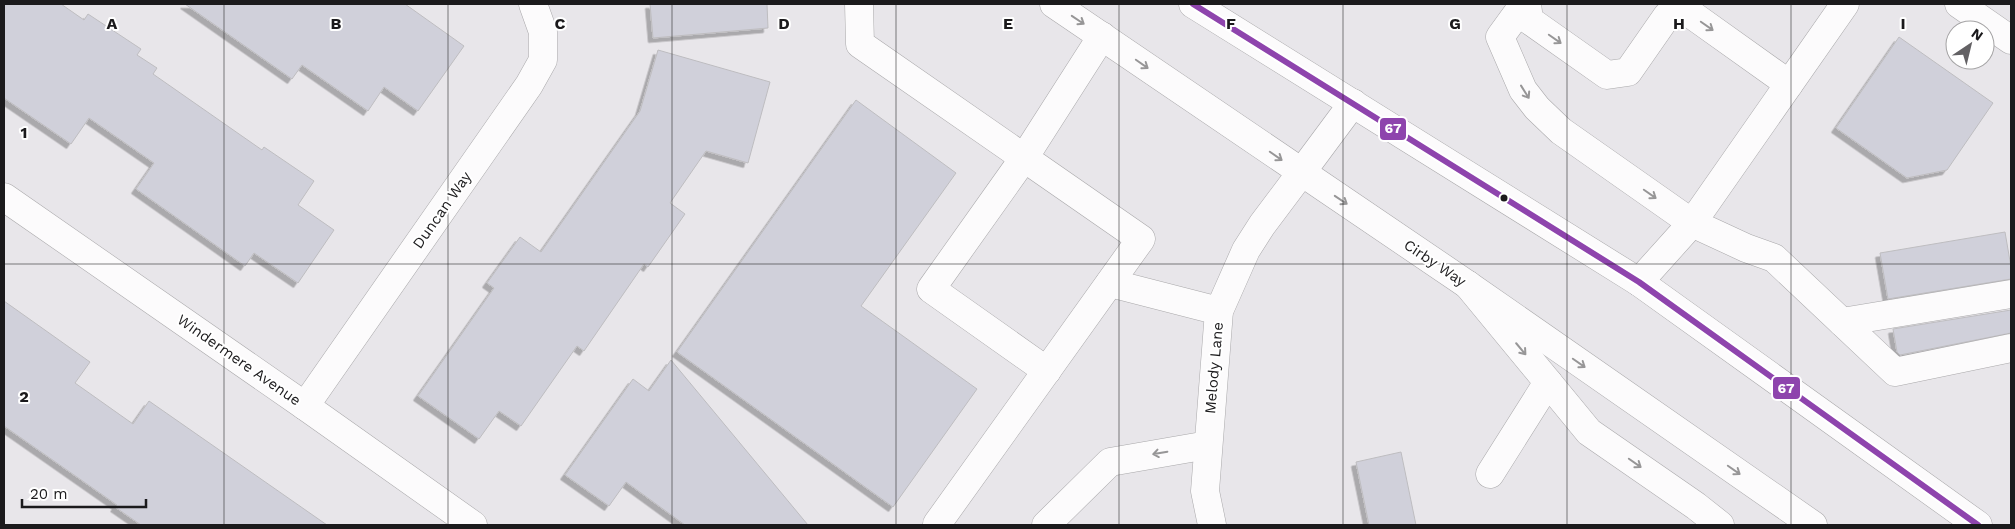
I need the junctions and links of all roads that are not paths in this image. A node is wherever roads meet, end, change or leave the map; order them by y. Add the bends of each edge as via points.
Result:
1 (532, 4) edge
2 (859, 4) edge
3 (1054, 4) edge
4 (1193, 4) edge
5 (1525, 4) edge
6 (1845, 4) edge
7 (1959, 4) edge
8 (1102, 36) junction
9 (2011, 40) edge
10 (1789, 84) junction
11 (1353, 104) junction
12 (1024, 158) junction
13 (1301, 173) junction
14 (4, 197) edge
15 (1692, 223) junction
16 (1110, 282) junction
17 (1639, 282) junction
18 (1468, 285) junction
19 (2011, 294) edge
20 (1219, 311) junction
21 (1842, 322) junction
22 (2011, 348) edge
23 (1047, 371) junction
24 (1548, 382) junction
25 (305, 406) junction
26 (1208, 445) junction
27 (1490, 474) dead end
28 (938, 524) dead end
29 (473, 525) edge
30 (1046, 525) edge
31 (1212, 525) edge
32 (1720, 525) edge
33 (1813, 525) edge
34 (1978, 525) edge

1 - 25 main road, Duncan Way via 543,32 543,60
2 - 12 main road via 860,44
3 -> 8 main road, Cirby Way
4 - 11 main road
5 -> 10 main road via 1529,20 1607,75 1628,72 1667,16 1688,12
5 -> 15 main road via 1500,37 1523,90 1561,132
6 - 10 main road
7 - 9 main road
8 - 12 main road
8 -> 13 main road, Cirby Way
10 - 15 main road
11 - 13 main road, Melody Lane
11 - 17 main road
12 - 16 main road via 1141,238
12 - 23 main road via 931,289
13 -> 18 main road, Cirby Way
13 - 20 main road, Melody Lane via 1246,250
14 - 25 main road, Windermere Avenue
15 - 17 main road
15 - 21 main road via 1774,258
16 - 20 main road
16 - 23 main road
17 - 34 main road
18 -> 24 main road
18 -> 33 main road, Cirby Way
19 - 21 main road
20 - 26 main road, Melody Lane
21 - 22 main road via 1896,372
23 - 28 main road
24 - 27 main road
24 -> 32 main road via 1589,432
25 - 29 main road, Windermere Avenue
26 -> 30 main road via 1110,462
26 - 31 main road, Melody Lane via 1205,491

